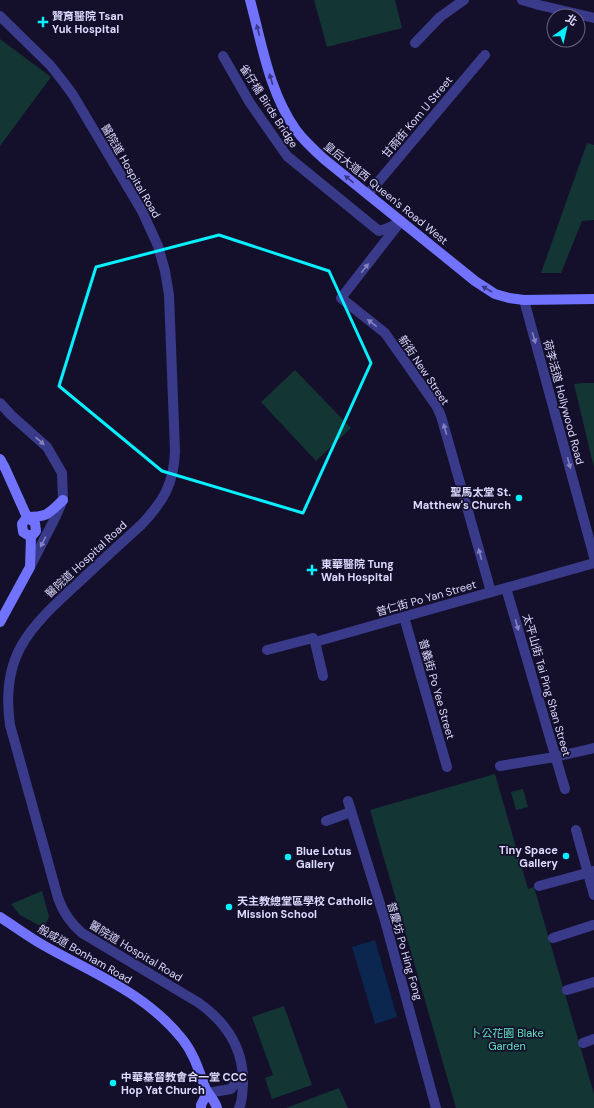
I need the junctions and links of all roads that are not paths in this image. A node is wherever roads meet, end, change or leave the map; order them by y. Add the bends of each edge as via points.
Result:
1 (250, 0) edge
2 (464, 0) edge
3 (522, 0) edge
4 (0, 16) edge
5 (594, 18) edge
6 (415, 43) dead end
7 (485, 55) dead end
8 (224, 56) dead end
9 (368, 194) junction
10 (401, 222) junction
11 (594, 299) edge
12 (524, 300) junction
13 (0, 403) edge
14 (0, 460) edge
15 (63, 500) junction
16 (27, 516) junction
17 (594, 557) edge
18 (594, 563) edge
19 (30, 566) junction
20 (506, 588) junction
21 (491, 592) junction
22 (404, 617) junction
23 (0, 622) edge
24 (315, 642) junction
25 (267, 650) dead end
26 (323, 676) dead end
27 (594, 748) edge
28 (555, 757) junction
29 (500, 766) dead end
30 (448, 767) dead end
31 (565, 789) dead end
32 (348, 801) dead end
33 (351, 812) junction
34 (326, 821) dead end
35 (576, 830) dead end
36 (591, 872) edge
37 (539, 886) dead end
38 (594, 895) edge
39 (0, 917) edge
40 (593, 925) edge
41 (553, 938) dead end
42 (594, 982) edge
43 (567, 990) dead end
44 (594, 1039) edge
45 (583, 1043) dead end
46 (243, 1073) junction
47 (207, 1093) junction
48 (201, 1108) edge
49 (217, 1108) edge
50 (239, 1108) edge
51 (436, 1108) edge

9 -> 1 main road, 皇后大道西 Queen's Road West via 310,146 286,114 270,79
2 - 6 street via 440,17
3 - 5 street
4 - 46 street, 醫院道 Hospital Road via 44,59 65,84 136,200 158,246 169,295 175,451 172,479 155,510 48,610 24,639 9,682 7,703 10,725 58,898 66,916 76,928 90,938 199,1003 216,1016 227,1030 240,1055
7 - 9 street, 甘雨街 Kom U Street
8 - 10 street, 雀仔橋 Birds Bridge via 250,103 287,156 379,231
9 - 10 main road, 皇后大道西 Queen's Road West
12 -> 10 main road, 皇后大道西 Queen's Road West via 495,294 485,288
21 -> 10 street, 新街 New Street via 437,406 385,333 341,298
11 - 12 main road, 皇后大道西 Queen's Road West
12 -> 17 street, 荷李活道 Hollywood Road
13 -> 15 street via 47,446 62,473
14 - 16 main road
15 - 16 main road via 52,511 42,516
15 -> 19 street
16 - 19 main road via 36,526 36,531 30,537
18 - 20 street, 普仁街 Po Yan Street
19 - 23 main road
20 - 21 street, 普仁街 Po Yan Street
20 -> 28 street, 太平山街 Tai Ping Shan Street
21 - 22 street, 普仁街 Po Yan Street
22 - 24 street, 普仁街 Po Yan Street
22 - 30 street, 普義街 Po Yee Street
24 - 25 street, 普仁街 Po Yan Street via 313,638
24 - 26 street
27 - 28 street
28 - 29 street
28 - 31 street, 太平山街 Tai Ping Shan Street
32 - 33 street, 普慶坊 Po Hing Fong
33 - 34 street
33 - 51 street, 普慶坊 Po Hing Fong via 385,922
35 - 36 street
36 - 37 street
36 - 38 street
39 - 47 main road, 般咸道 Bonham Road via 43,945 117,984 160,1015 184,1041 193,1056
40 - 41 street
42 - 43 street
44 - 45 street
46 - 47 street via 230,1089
46 - 50 street, 醫院道 Hospital Road via 242,1102
47 - 48 main road
47 - 49 main road, 般咸道 Bonham Road

